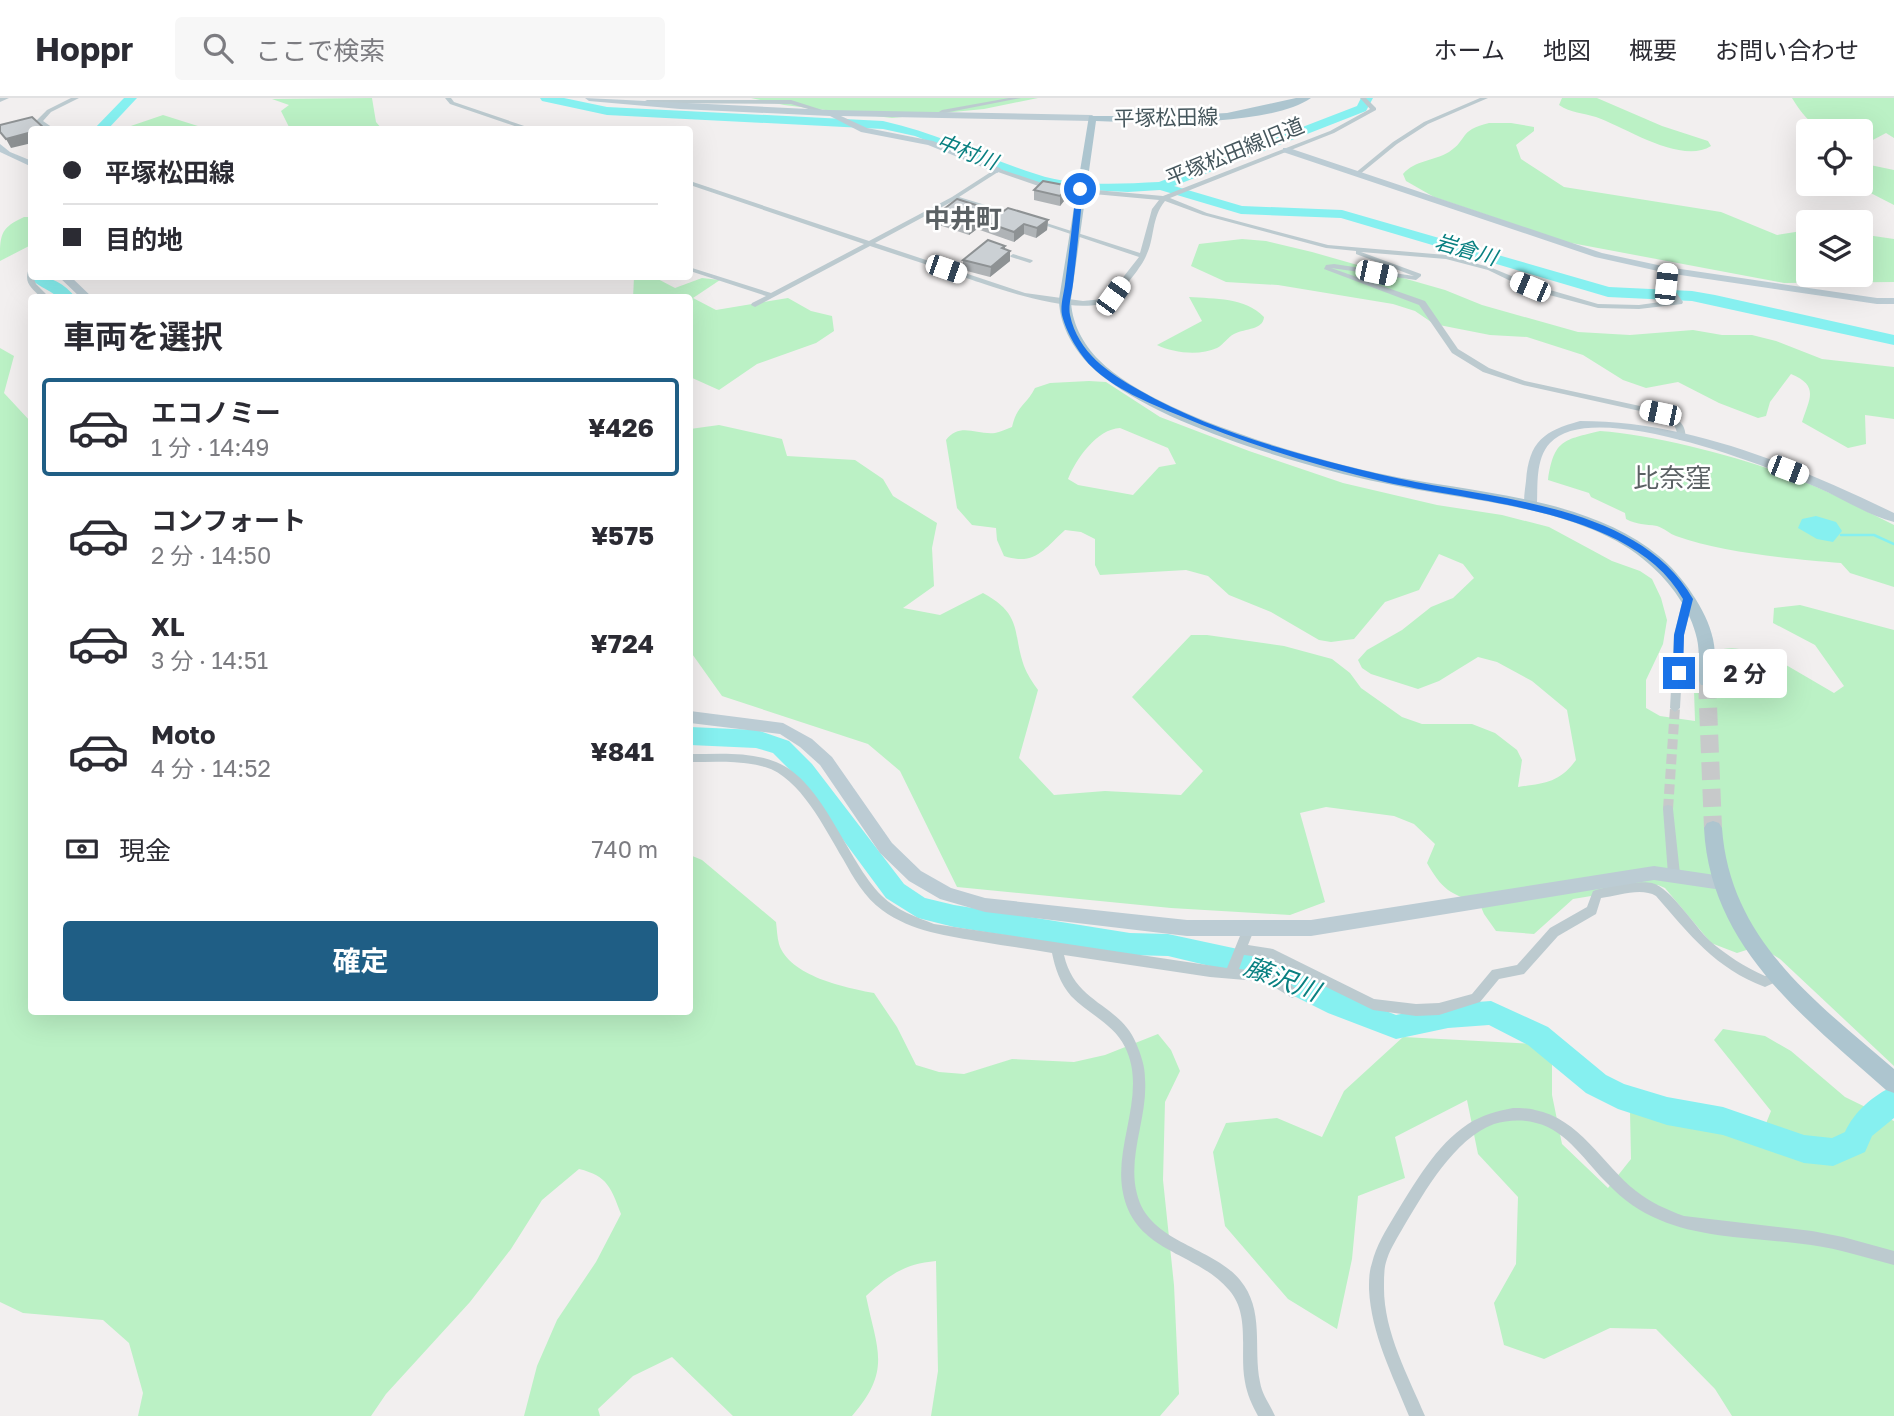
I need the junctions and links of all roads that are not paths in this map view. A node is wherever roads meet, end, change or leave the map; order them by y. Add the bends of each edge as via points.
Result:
1 (6, 98) edge
2 (76, 98) edge
3 (448, 98) edge
4 (589, 98) edge
5 (1018, 98) edge
6 (1306, 98) edge
7 (1363, 98) edge
8 (1485, 98) edge
9 (0, 100) edge
10 (684, 101) junction
11 (634, 103) junction
12 (702, 107) junction
13 (832, 115) junction
14 (937, 115) junction
15 (1092, 118) junction
16 (39, 121) junction
17 (47, 126) edge
18 (521, 126) edge
19 (0, 131) edge
20 (0, 147) edge
21 (1286, 150) junction
22 (28, 162) edge
23 (997, 170) junction
24 (1357, 174) junction
25 (693, 184) edge
26 (1081, 186) junction
27 (954, 198) junction
28 (1164, 198) junction
29 (1019, 217) edge
30 (1033, 221) edge
31 (1073, 232) junction
32 (1299, 239) junction
33 (870, 244) junction
34 (1013, 256) edge
35 (1143, 256) junction
36 (1030, 261) dead end
37 (693, 270) edge
38 (1667, 270) junction
39 (29, 280) edge
40 (68, 280) edge
41 (42, 294) edge
42 (83, 294) edge
43 (772, 296) junction
44 (1894, 301) edge
45 (1065, 302) junction
46 (755, 306) dead end
47 (1682, 438) junction
48 (1530, 505) junction
49 (1894, 518) edge
50 (1688, 599) junction
51 (1707, 681) tunnel mouth
52 (1675, 708) tunnel mouth
53 (693, 717) edge
54 (693, 758) edge
55 (1668, 809) tunnel mouth
56 (1713, 828) tunnel mouth
57 (1674, 874) junction
58 (1721, 883) junction
59 (1248, 930) junction
60 (1057, 948) junction
61 (1241, 949) junction
62 (1231, 973) junction
63 (1776, 976) junction
64 (1292, 992) dead end
65 (1889, 1079) edge
66 (1894, 1258) edge
67 (1267, 1416) edge
68 (1418, 1416) edge

1 - 9 street
2 - 16 street
3 - 18 street
4 - 11 street
5 - 14 street
6 - 15 main road, 平塚松田線 via 1261,112 1210,119
7 - 21 street, 平塚松田線旧道 via 1374,109 1369,114
8 - 24 street via 1426,123
10 - 11 street
10 - 12 street
10 - 13 street via 791,102
11 - 12 street
12 - 13 street
13 - 14 street
13 - 23 street via 858,127 923,141
14 - 15 street
15 - 26 main road, 平塚松田線
16 - 17 street
16 - 19 street
20 - 22 street
21 - 24 street
21 - 28 street, 平塚松田線旧道
23 - 26 street via 1032,184
23 - 27 street
24 - 38 street via 1568,246
25 - 33 street
26 - 28 street
26 - 31 main road, 平塚松田線
27 - 29 street
27 - 33 street
28 - 32 street
28 - 35 street, 平塚松田線旧道 via 1155,209
30 - 31 street
31 - 35 street
31 - 45 main road, 平塚松田線
32 - 38 street via 1328,247 1446,257 1598,306 1679,302 1666,284
32 - 47 street via 1312,247 1356,252 1418,273 1416,278 1408,278 1327,267 1422,303 1455,351 1486,370 1523,383 1660,413 1680,425
33 - 43 street
33 - 45 street via 1023,295
34 - 36 street
35 - 45 street, 平塚松田線旧道 via 1107,302
37 - 43 street
38 - 44 street
39 - 41 street
40 - 42 street
43 - 46 street
45 - 48 main road, 平塚松田線 via 1071,328 1094,365 1175,411 1238,437 1338,468
47 - 48 street via 1598,422 1562,429 1537,450
47 - 49 street via 1794,472
48 - 50 main road, 平塚松田線 via 1627,541 1657,563
50 - 51 main road, 平塚松田線 via 1705,637
50 - 52 street via 1679,635
53 - 59 street via 783,729 806,743 826,761 886,848 915,876 946,894 985,905 1187,928
54 - 60 street via 745,759 776,766 801,787 877,898 897,914 933,929
55 - 57 street
56 - 58 main road
57 - 58 street
57 - 59 street via 1654,873 1311,928
58 - 63 main road via 1732,909
59 - 61 street
60 - 62 street
60 - 67 street via 1069,987 1118,1027 1133,1053 1139,1085 1129,1193 1136,1214 1152,1233 1236,1286 1249,1316 1251,1387
61 - 62 street
61 - 63 street via 1269,953 1373,1004 1439,1009 1476,998 1496,974 1520,970 1554,932 1592,911 1597,894 1642,887 1660,893 1705,944 1741,971 1765,982
62 - 64 street via 1272,979
63 - 65 main road
66 - 68 street via 1843,1244 1665,1217 1625,1191 1551,1121 1521,1114 1491,1120 1443,1154 1377,1268 1380,1320

